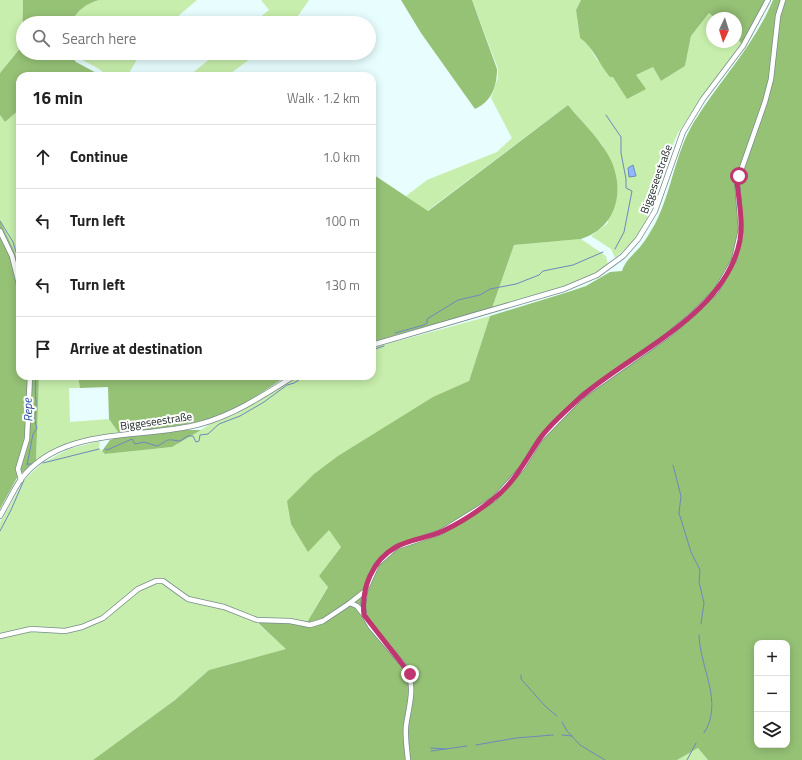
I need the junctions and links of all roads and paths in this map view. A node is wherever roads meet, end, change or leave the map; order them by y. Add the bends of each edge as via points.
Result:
1 (768, 0) edge
2 (783, 0) edge
3 (0, 231) edge
4 (16, 272) edge
5 (376, 344) edge
6 (30, 380) edge
7 (288, 380) edge
8 (21, 480) junction
9 (0, 516) edge
10 (365, 590) junction
11 (350, 603) junction
12 (364, 615) junction
13 (0, 636) edge
14 (408, 760) edge

1 - 5 street, Biggeseestraße via 743,46 703,99 683,132 655,211 623,256 597,275 564,289
2 - 10 street via 778,16 769,85 737,182 741,216 739,242 734,260 716,292 667,336 582,396 540,439 522,468 494,499 441,532 396,547 377,564
3 - 4 street via 12,256
6 - 8 street via 27,439 18,469
7 - 8 street, Biggeseestraße via 246,406 201,424 70,445 44,458
8 - 9 street, Biggeseestraße
10 - 11 street
10 - 12 street
11 - 12 street via 357,606
11 - 13 street via 314,624 257,620 224,607 188,599 163,582 156,581 138,589 108,615 93,623 65,631 25,630
12 - 14 street via 410,674 412,691 406,732

